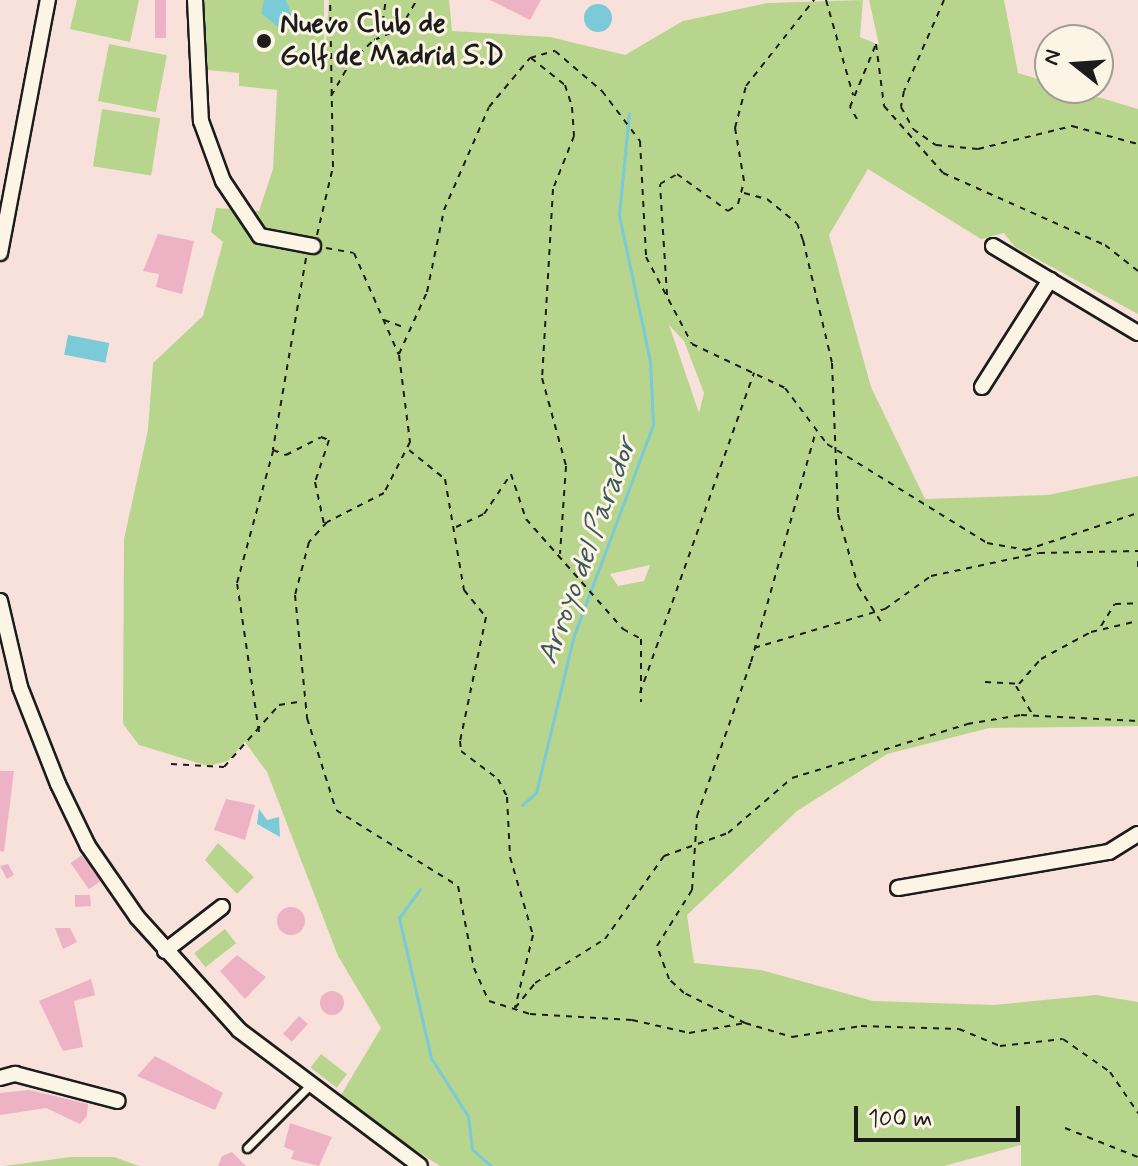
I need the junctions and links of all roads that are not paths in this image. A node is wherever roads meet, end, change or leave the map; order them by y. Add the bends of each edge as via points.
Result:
1 (48, 0) edge
2 (195, 0) edge
3 (313, 246) road end
4 (993, 246) dead end
5 (0, 253) edge
6 (1050, 280) junction
7 (1138, 333) edge
8 (982, 387) dead end
9 (0, 601) edge
10 (1138, 834) edge
11 (898, 888) dead end
12 (222, 907) dead end
13 (165, 951) junction
14 (0, 1078) edge
15 (307, 1088) junction
16 (118, 1101) dead end
17 (247, 1148) dead end
18 (420, 1166) edge

1 - 5 street
2 - 3 street via 201,121 223,181 260,236
4 - 6 street
6 - 7 street
6 - 8 street
9 - 13 street via 20,687 58,784 88,846
10 - 11 street via 1109,852
12 - 13 street
13 - 15 street
14 - 16 street via 15,1074
15 - 17 lane
15 - 18 street

